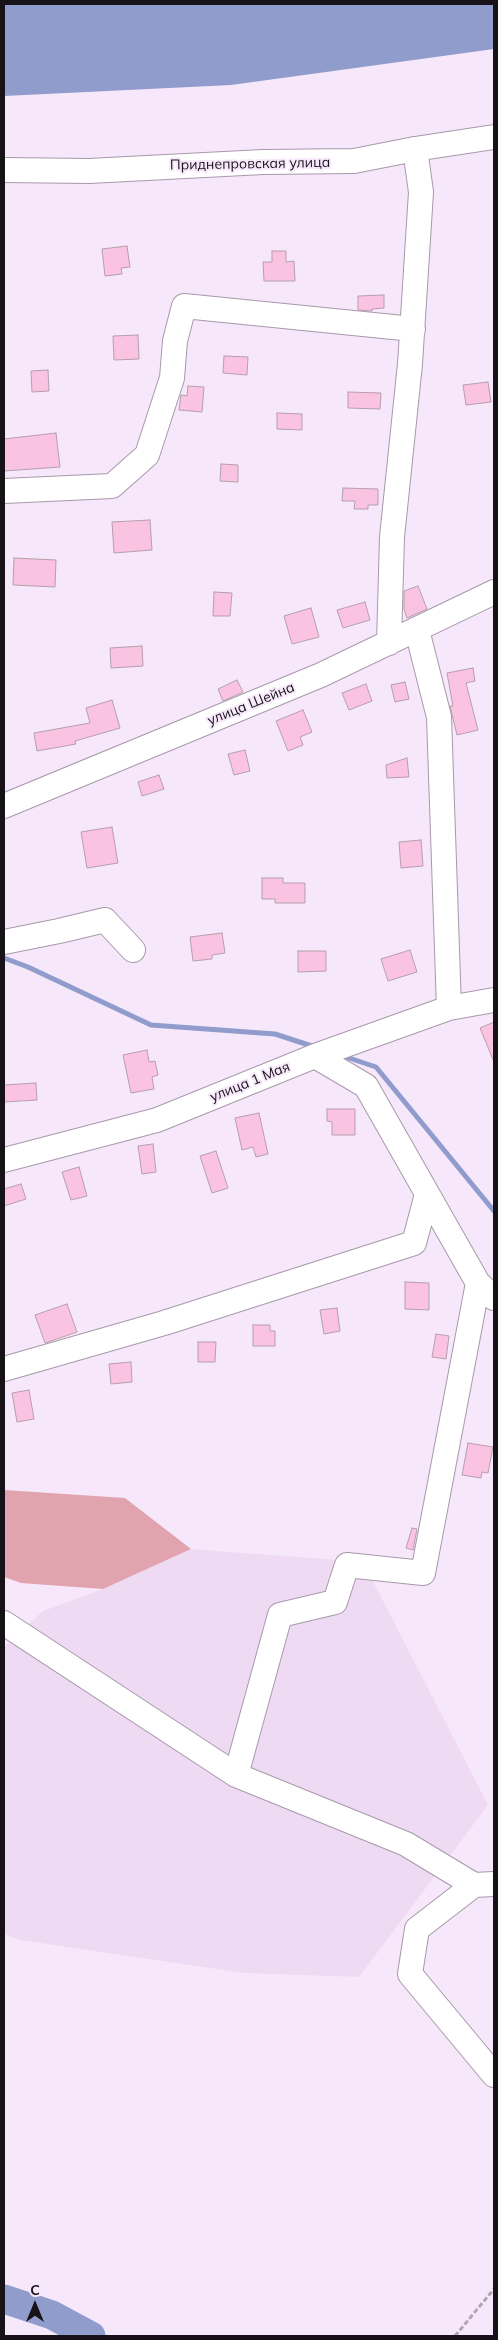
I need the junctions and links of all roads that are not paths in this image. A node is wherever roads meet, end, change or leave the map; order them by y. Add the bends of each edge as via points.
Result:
1 (494, 137) edge
2 (415, 149) junction
3 (4, 170) edge
4 (413, 329) junction
5 (4, 492) edge
6 (494, 592) edge
7 (417, 630) junction
8 (389, 643) junction
9 (4, 806) edge
10 (4, 942) edge
11 (133, 950) dead end
12 (494, 1000) edge
13 (449, 1008) junction
14 (315, 1056) junction
15 (4, 1160) edge
16 (427, 1194) junction
17 (486, 1290) edge
18 (4, 1369) edge
19 (4, 1623) edge
20 (236, 1775) junction
21 (484, 1884) edge
22 (494, 2075) edge

1 - 2 street, Приднепровская улица
2 - 3 street, Приднепровская улица via 354,161
2 - 4 street via 421,192
4 - 5 street via 184,306 175,342 172,378 147,455 112,486
4 - 8 street via 396,488
6 - 7 street, улица Шейна
7 - 8 street, улица Шейна
7 - 13 street via 439,717
8 - 9 street, улица Шейна via 321,676
10 - 11 street via 105,920
12 - 13 street, улица 1 Мая
13 - 14 street, улица 1 Мая
14 - 15 street, улица 1 Мая via 157,1120
14 - 16 street via 366,1086
16 - 17 street
16 - 18 street via 414,1243 164,1323
17 - 20 street via 423,1573 347,1565 335,1602 280,1615
19 - 20 street
20 - 21 street via 406,1844
21 - 22 street via 417,1929 410,1974

